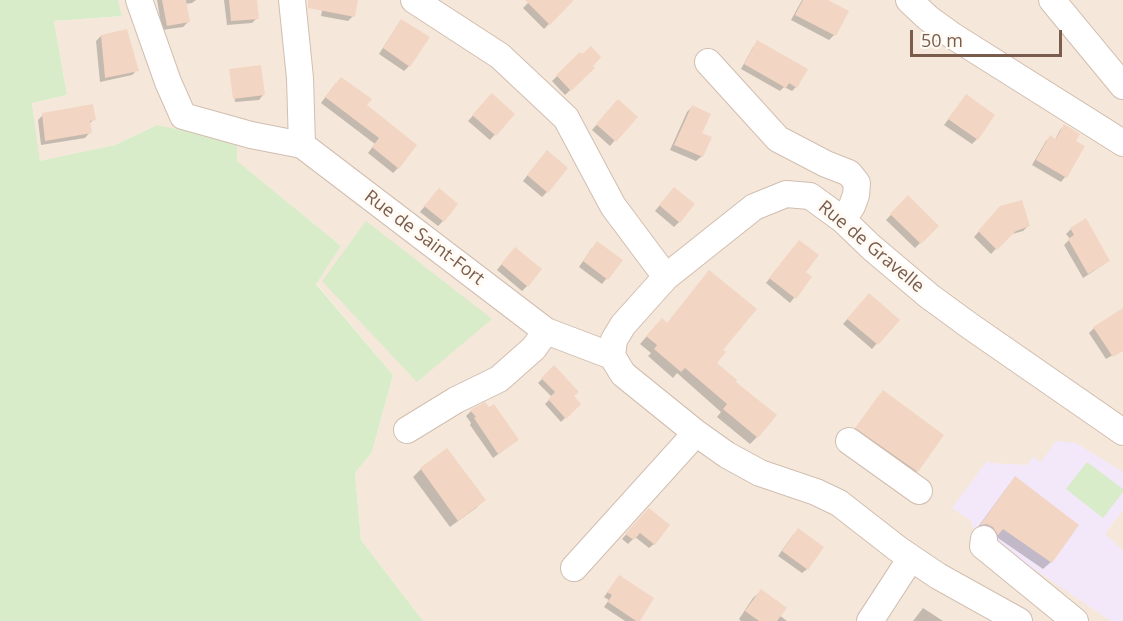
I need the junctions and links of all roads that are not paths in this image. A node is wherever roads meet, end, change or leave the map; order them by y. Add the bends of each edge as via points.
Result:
1 (139, 0) edge
2 (292, 0) edge
3 (414, 0) edge
4 (909, 0) edge
5 (1052, 0) edge
6 (708, 62) dead end
7 (1123, 86) edge
8 (1123, 143) edge
9 (302, 145) junction
10 (843, 220) junction
11 (666, 277) junction
12 (546, 330) junction
13 (612, 356) junction
14 (407, 430) dead end
15 (1123, 432) edge
16 (696, 433) junction
17 (849, 441) dead end
18 (919, 491) dead end
19 (984, 539) dead end
20 (911, 558) junction
21 (574, 568) dead end
22 (870, 621) edge
23 (1019, 621) edge
24 (1075, 621) edge

1 - 9 street via 183,116
2 - 9 street
3 - 11 street via 500,56 566,118 613,206
4 - 8 street via 953,36
5 - 7 street
6 - 10 street via 778,139 849,173 857,183 856,195
9 - 12 street, Rue de Saint-Fort
10 - 11 street, Rue de Gravelle via 810,196 786,194 754,207
10 - 15 street, Rue de Gravelle via 929,296
11 - 13 street, Rue de Gravelle via 623,325 614,340
12 - 13 street, Rue de Saint-Fort
12 - 14 street via 534,348 498,379 456,399
13 - 16 street via 623,374
16 - 20 street via 760,473 839,503
16 - 21 street
17 - 18 street
19 - 24 street via 983,546
20 - 22 street
20 - 23 street

